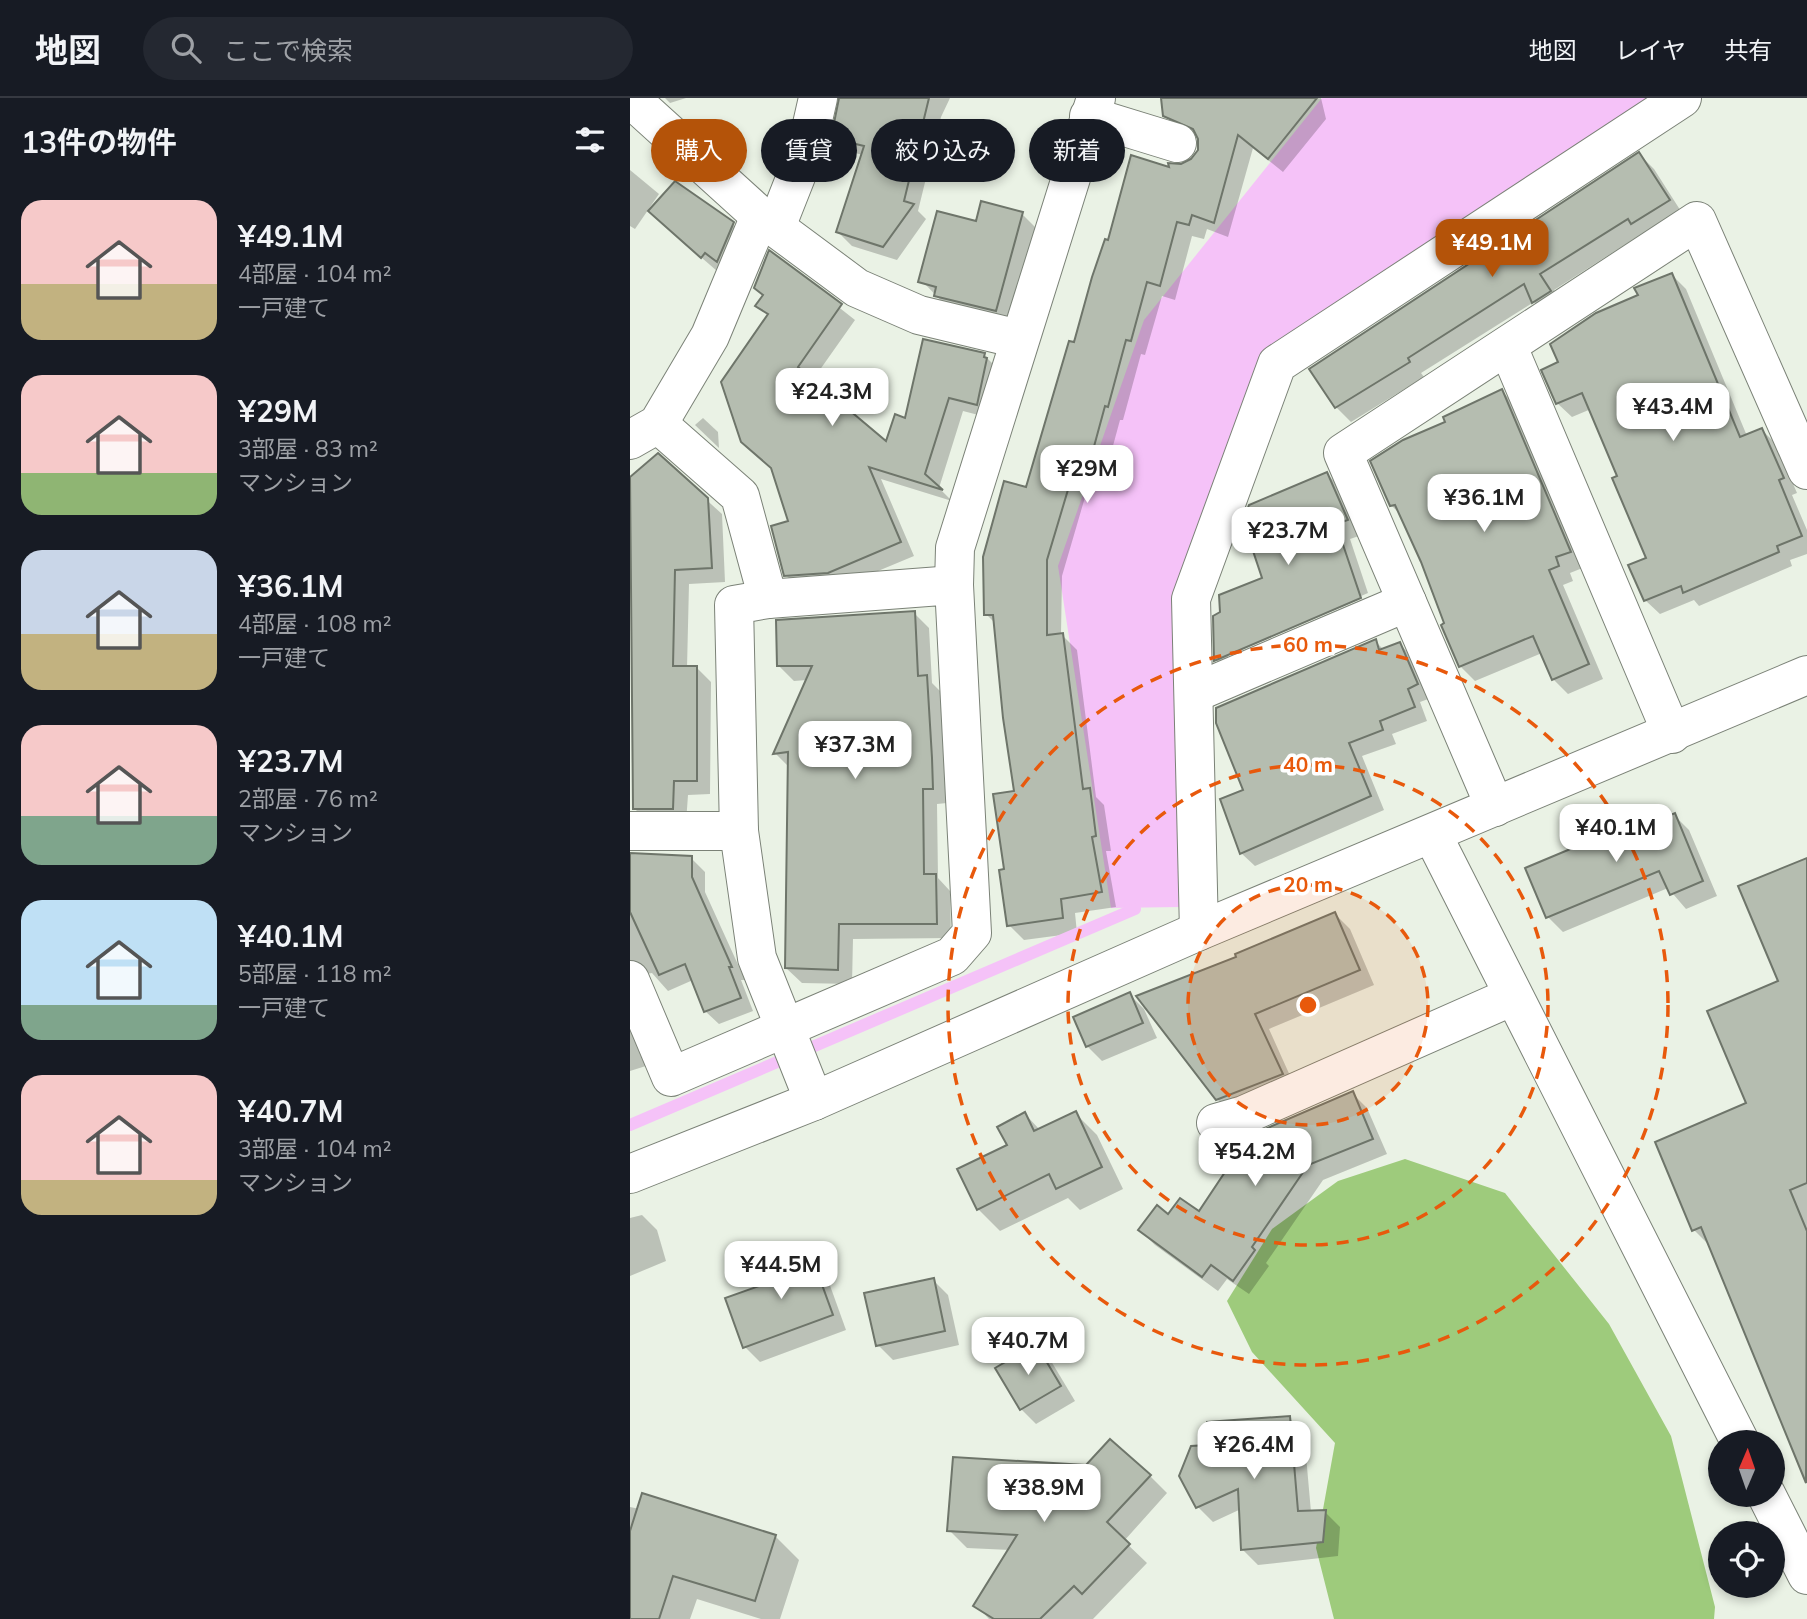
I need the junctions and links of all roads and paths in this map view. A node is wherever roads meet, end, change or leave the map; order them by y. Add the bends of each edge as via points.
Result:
1 (818, 98) edge
2 (1682, 98) edge
3 (633, 107) edge
4 (1093, 107) edge
5 (1177, 143) dead end
6 (768, 222) junction
7 (1019, 340) junction
8 (1508, 346) junction
9 (644, 432) edge
10 (1807, 470) edge
11 (954, 585) junction
12 (768, 599) junction
13 (1407, 602) junction
14 (1807, 675) edge
15 (1194, 694) junction
16 (1672, 734) junction
17 (1495, 807) junction
18 (630, 831) edge
19 (739, 831) junction
20 (1432, 834) junction
21 (1199, 931) junction
22 (630, 980) edge
23 (1514, 996) junction
24 (787, 1033) junction
25 (809, 1090) junction
26 (1216, 1123) dead end
27 (630, 1174) edge
28 (1734, 1430) edge
29 (1773, 1507) edge
30 (1807, 1575) edge

1 - 6 street via 806,151
2 - 15 street via 1277,364 1191,599
3 - 6 street
4 - 5 street
4 - 7 street
6 - 7 street via 857,288 919,315
6 - 9 street via 710,336
7 - 11 street via 955,548
8 - 10 street via 1697,221
8 - 13 street via 1343,453
8 - 16 street
9 - 12 street via 740,496
11 - 12 street
11 - 24 street via 972,933 952,956
12 - 19 street via 734,606
13 - 15 street
13 - 17 street
14 - 16 street
15 - 21 street
16 - 17 street
17 - 20 street
18 - 19 street
19 - 24 street via 757,958
20 - 21 street
20 - 23 street
21 - 25 street
22 - 24 street via 671,1077
23 - 26 street via 1244,1115
23 - 28 street
24 - 25 street
25 - 27 street
29 - 30 street

